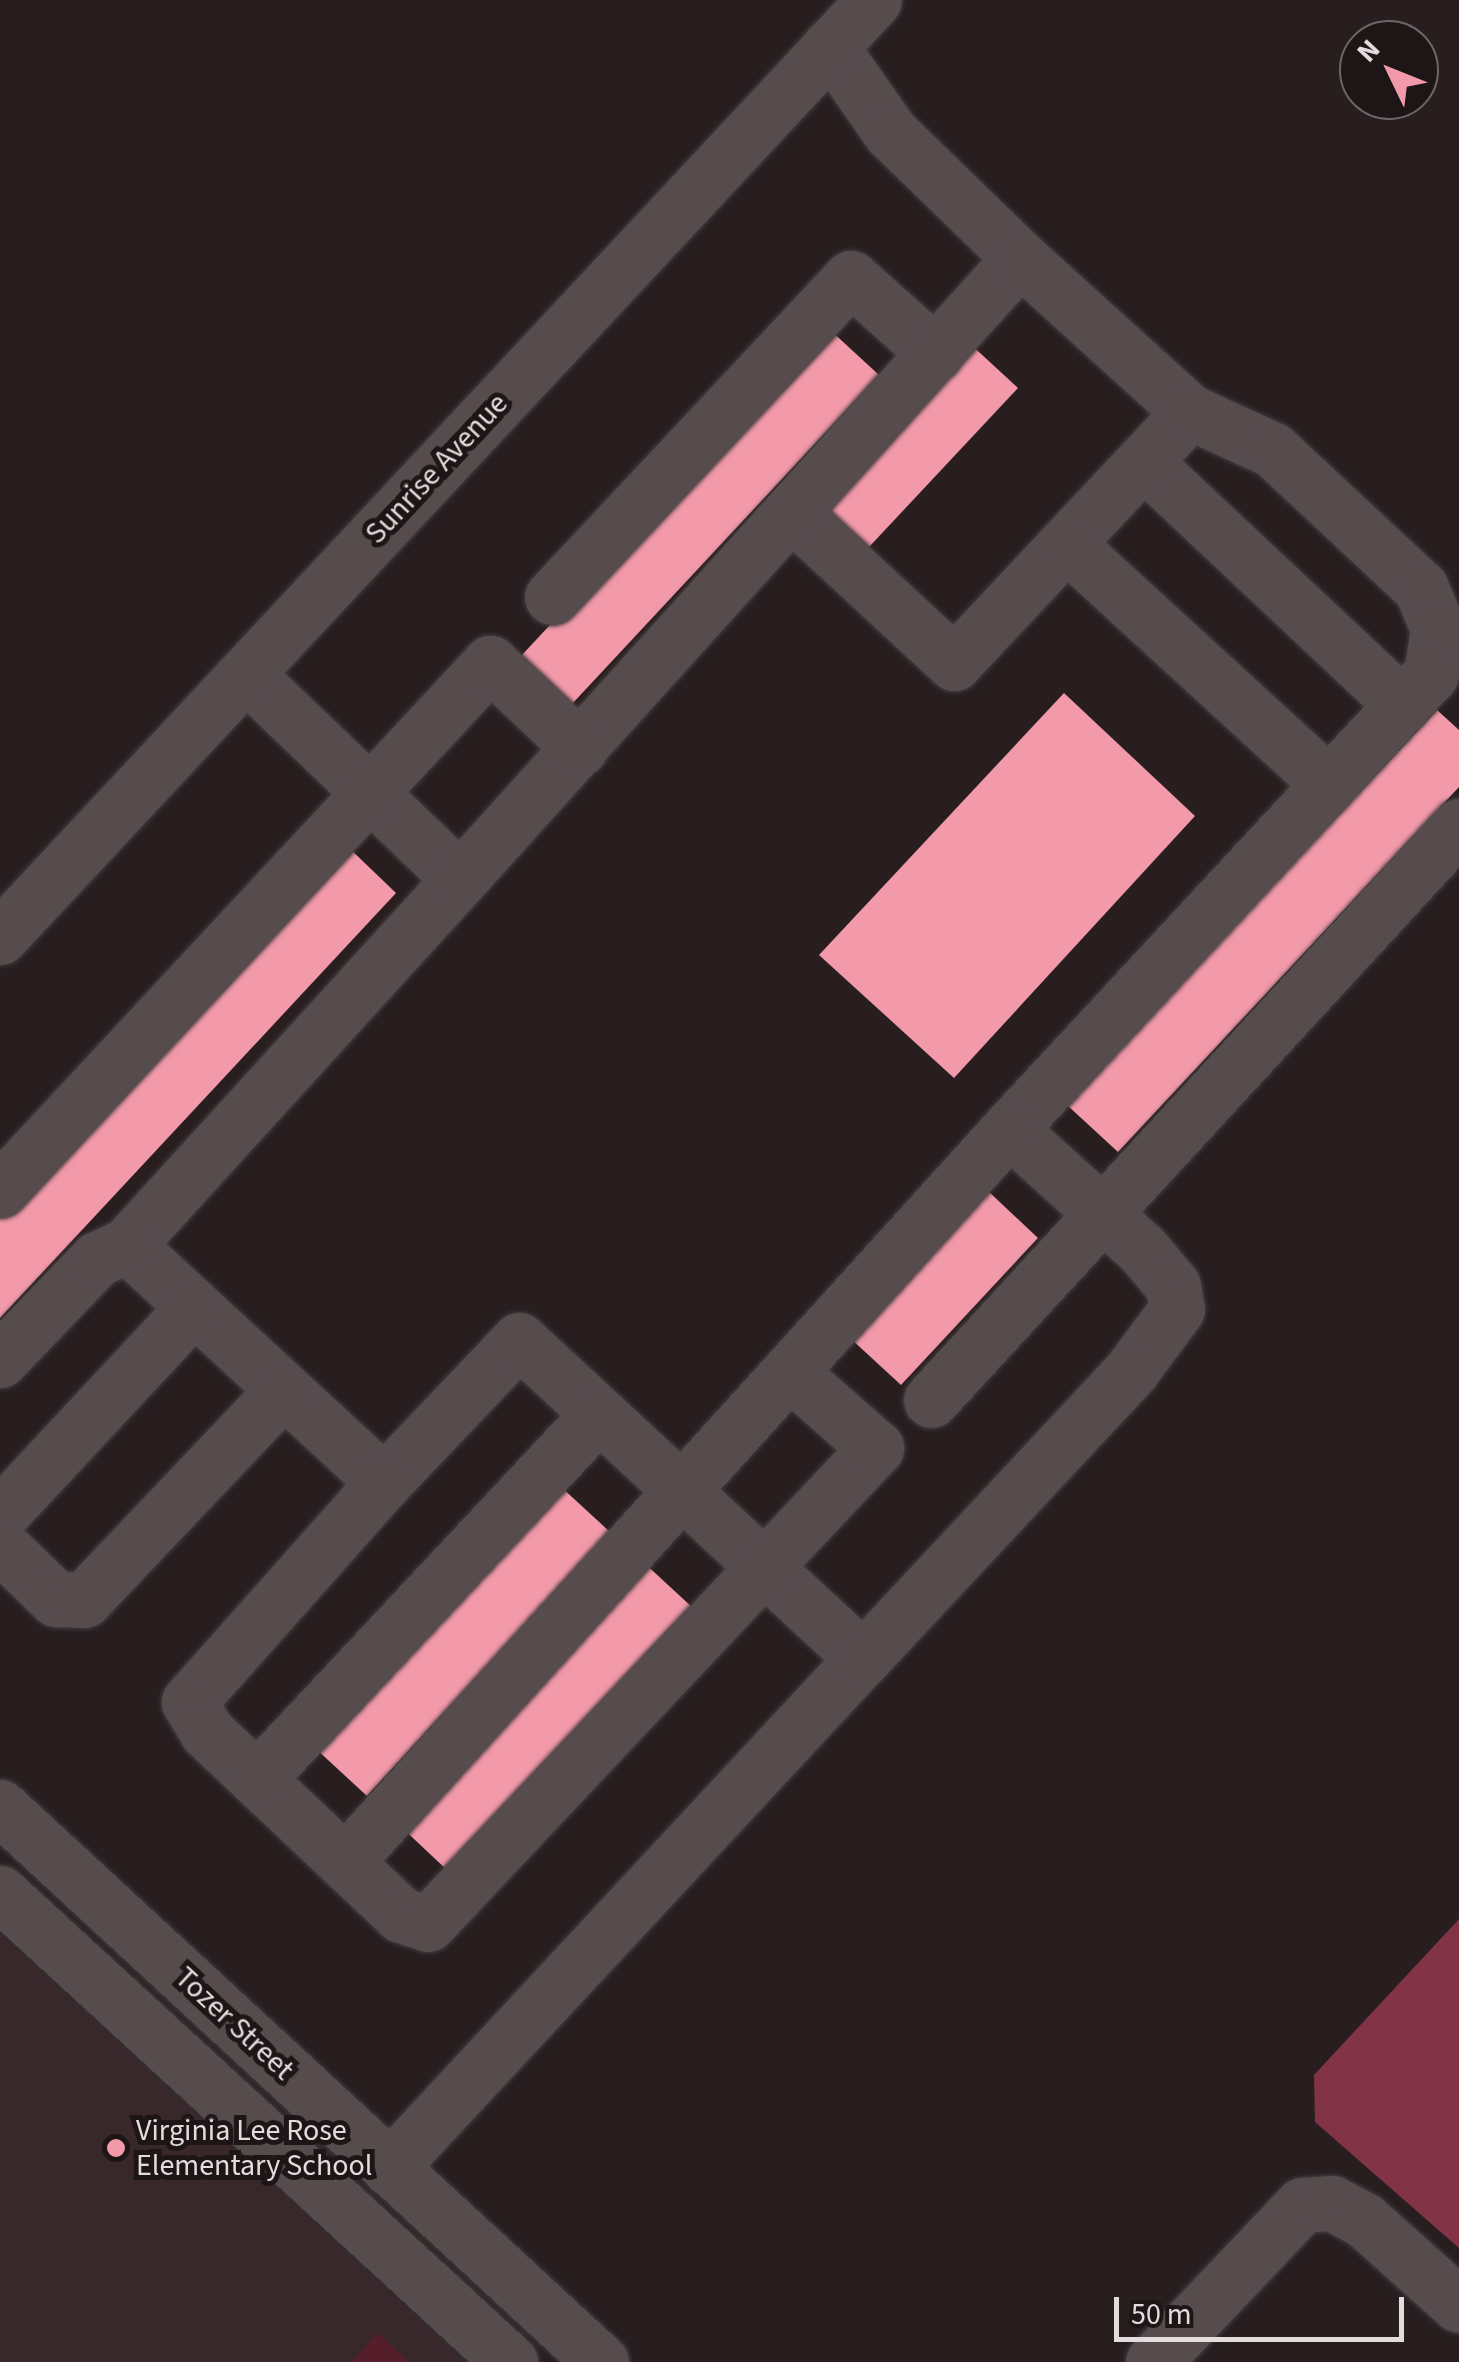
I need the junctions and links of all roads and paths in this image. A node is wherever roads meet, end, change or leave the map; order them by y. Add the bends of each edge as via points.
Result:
1 (874, 0) edge
2 (830, 46) junction
3 (1020, 258) junction
4 (935, 352) junction
5 (1190, 412) junction
6 (1144, 462) junction
7 (792, 513) junction
8 (1068, 545) junction
9 (552, 597) dead end
10 (1449, 639) edge
11 (246, 674) junction
12 (1402, 704) junction
13 (580, 748) junction
14 (1330, 784) junction
15 (368, 793) junction
16 (1459, 826) edge
17 (460, 879) junction
18 (0, 936) edge
19 (1010, 1129) junction
20 (0, 1190) edge
21 (1103, 1214) junction
22 (127, 1244) junction
23 (193, 1308) junction
24 (0, 1360) edge
25 (792, 1374) junction
26 (282, 1391) junction
27 (931, 1400) dead end
28 (598, 1414) junction
29 (384, 1482) junction
30 (682, 1492) junction
31 (0, 1515) edge
32 (0, 1545) edge
33 (763, 1570) junction
34 (863, 1658) junction
35 (257, 1778) junction
36 (0, 1807) edge
37 (344, 1862) junction
38 (0, 1893) edge
39 (389, 2168) junction
40 (1459, 2305) edge
41 (510, 2362) edge
42 (600, 2362) edge
43 (1154, 2362) edge

1 - 2 street, Sunrise Avenue
2 - 3 street via 892,134
2 - 11 street, Sunrise Avenue
3 - 4 street
3 - 5 street
4 - 7 street
4 - 9 street via 852,278
5 - 6 street
5 - 10 street via 1273,450 1421,588
6 - 8 street
6 - 12 street
7 - 8 street via 954,663
7 - 13 street
8 - 14 street
10 - 12 street via 1431,674
11 - 15 street
11 - 18 street, Sunrise Avenue
12 - 14 street
13 - 15 street via 490,663
13 - 17 street
14 - 19 street
15 - 17 street
15 - 20 street
16 - 21 street
17 - 22 street
19 - 21 street
19 - 25 street
21 - 27 street
21 - 34 street via 1172,1286 1177,1309 1131,1371
22 - 23 street
22 - 24 street via 97,1258
23 - 26 street
23 - 31 street
25 - 30 street
25 - 33 street via 876,1448
26 - 29 street
26 - 32 street via 84,1600 56,1598
28 - 29 street via 519,1340
28 - 30 street
28 - 35 street
29 - 35 street via 189,1702
30 - 33 street
30 - 37 street
33 - 34 street
33 - 37 street via 444,1916 428,1924 401,1915
34 - 39 street
35 - 37 street
36 - 39 street, Tozer Street
38 - 41 street, Tozer Street
39 - 42 street, Tozer Street
40 - 43 street via 1364,2220 1332,2203 1302,2204

